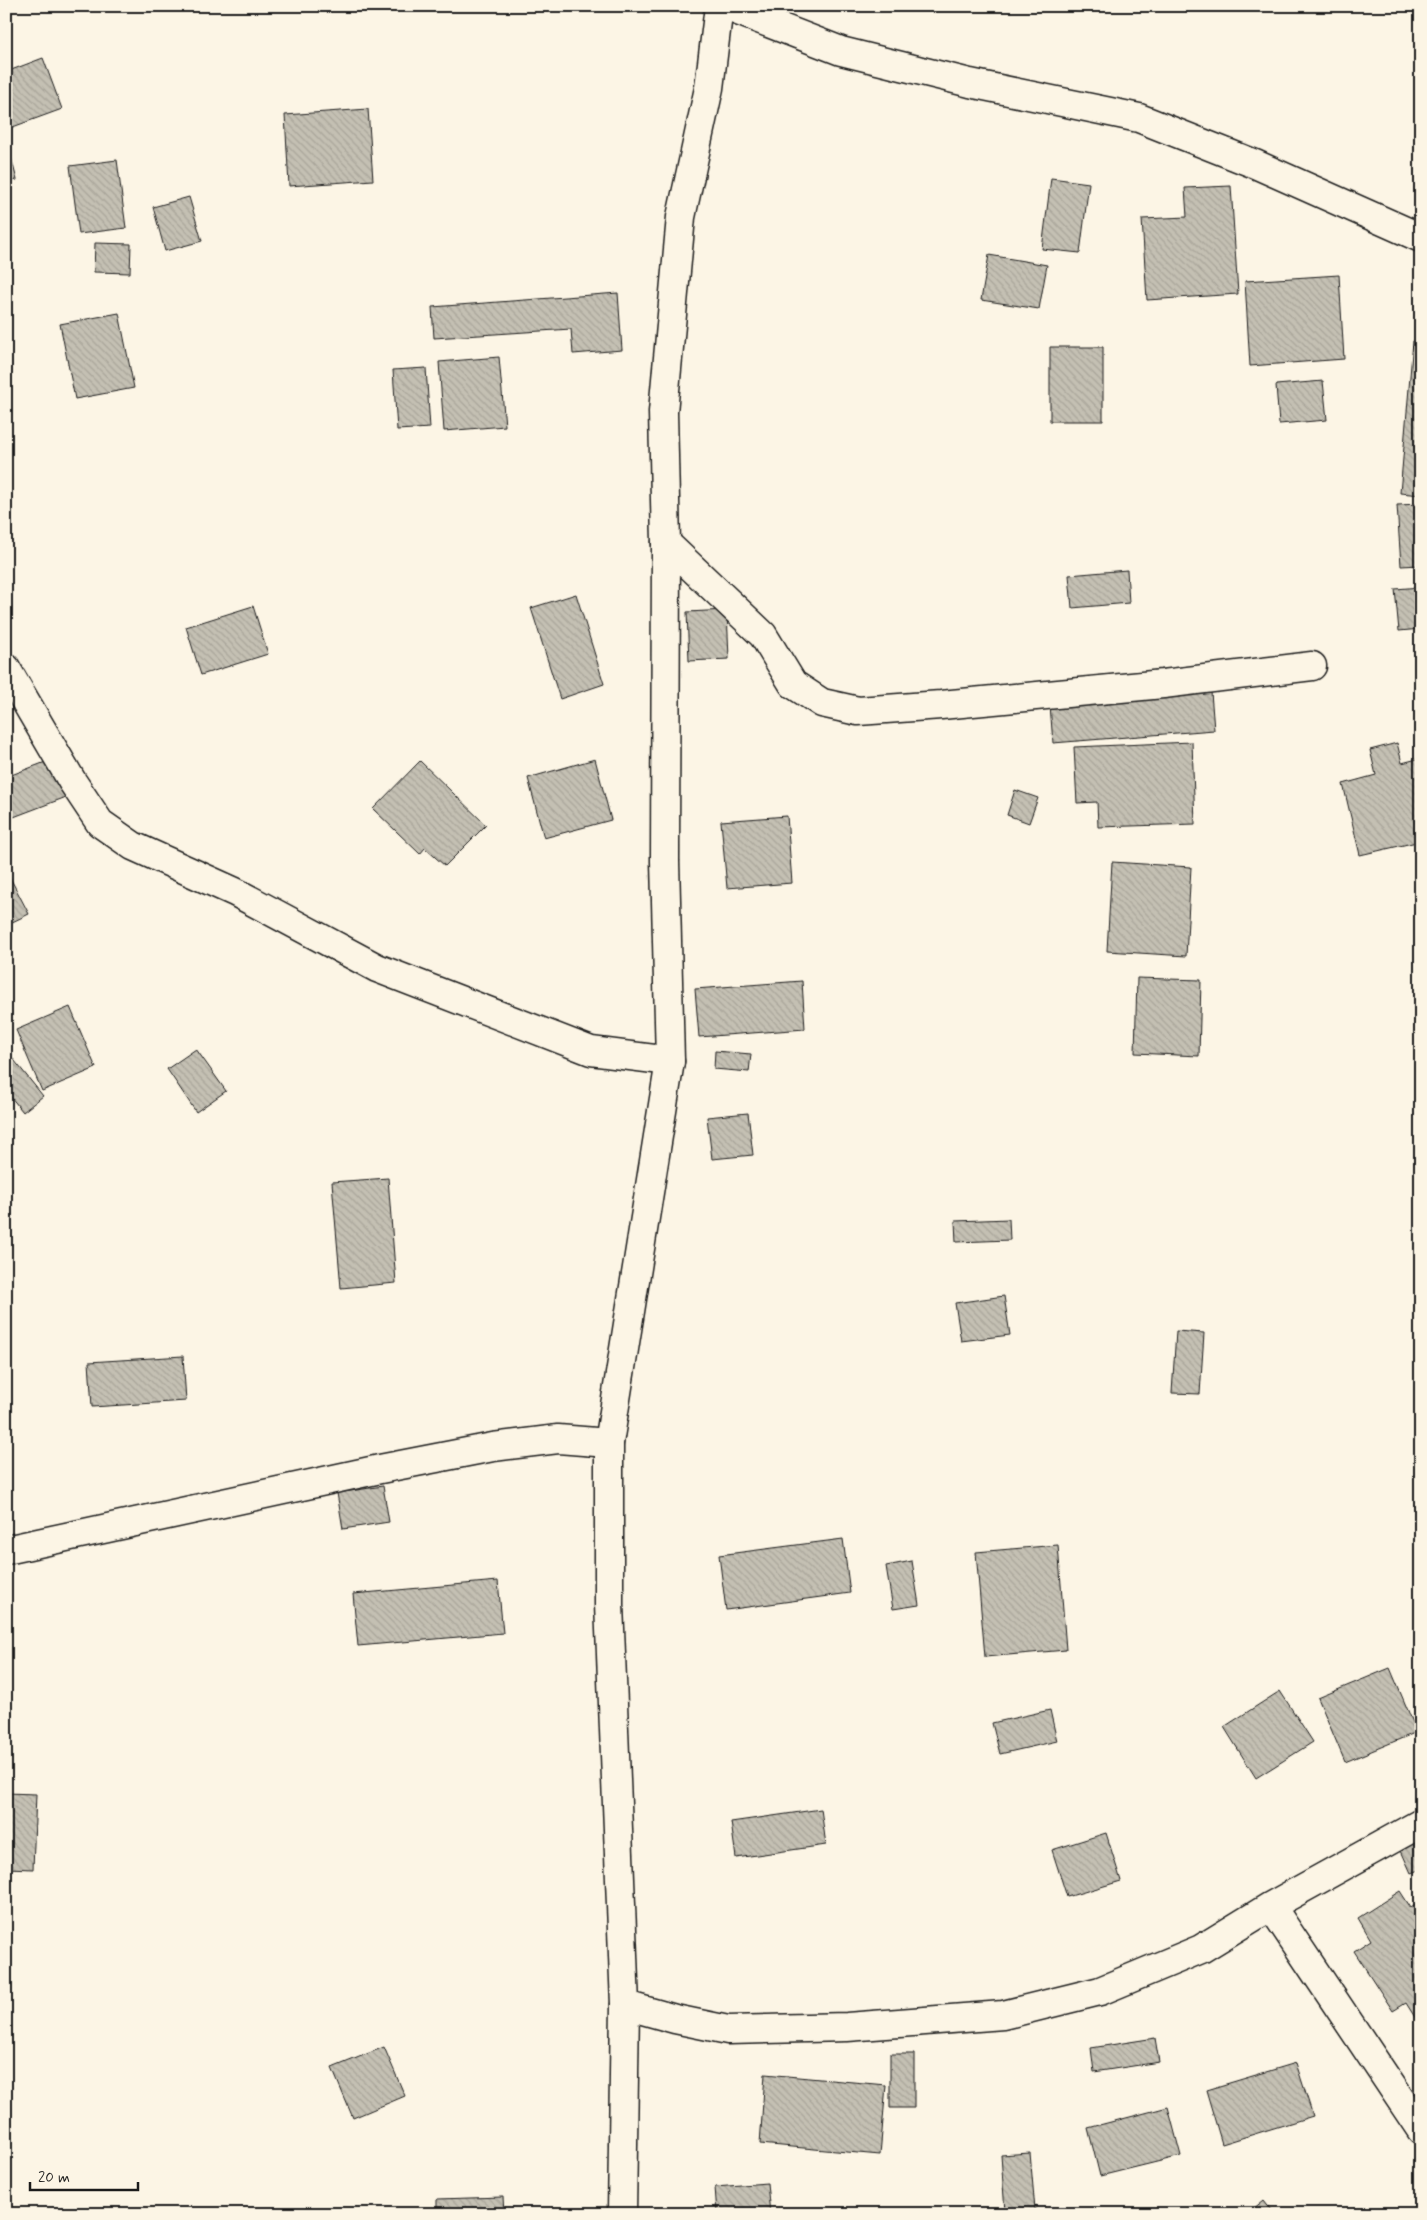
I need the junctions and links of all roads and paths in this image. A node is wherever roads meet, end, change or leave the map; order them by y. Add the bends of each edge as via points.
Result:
1 (719, 6) edge
2 (725, 6) edge
3 (1421, 238) edge
4 (666, 543) junction
5 (1312, 666) dead end
6 (6, 668) edge
7 (670, 1062) junction
8 (609, 1443) junction
9 (6, 1550) edge
10 (1421, 1823) edge
11 (1271, 1906) junction
12 (625, 2005) junction
13 (1421, 2130) edge
14 (622, 2214) edge

1 - 4 street via 709,88 680,227 663,412
2 - 3 street via 841,51 970,83 1139,118 1255,164
4 - 5 street via 763,635 793,684 822,703 858,711 1153,685
4 - 7 street via 665,861
6 - 7 street via 100,823 133,846 235,892 377,968 591,1051
7 - 8 street
8 - 9 street via 558,1438 493,1447
8 - 12 street via 609,1604
10 - 11 street
11 - 12 street via 1201,1949 1100,1991 1003,2015 848,2027 728,2030
11 - 13 street
12 - 14 street

